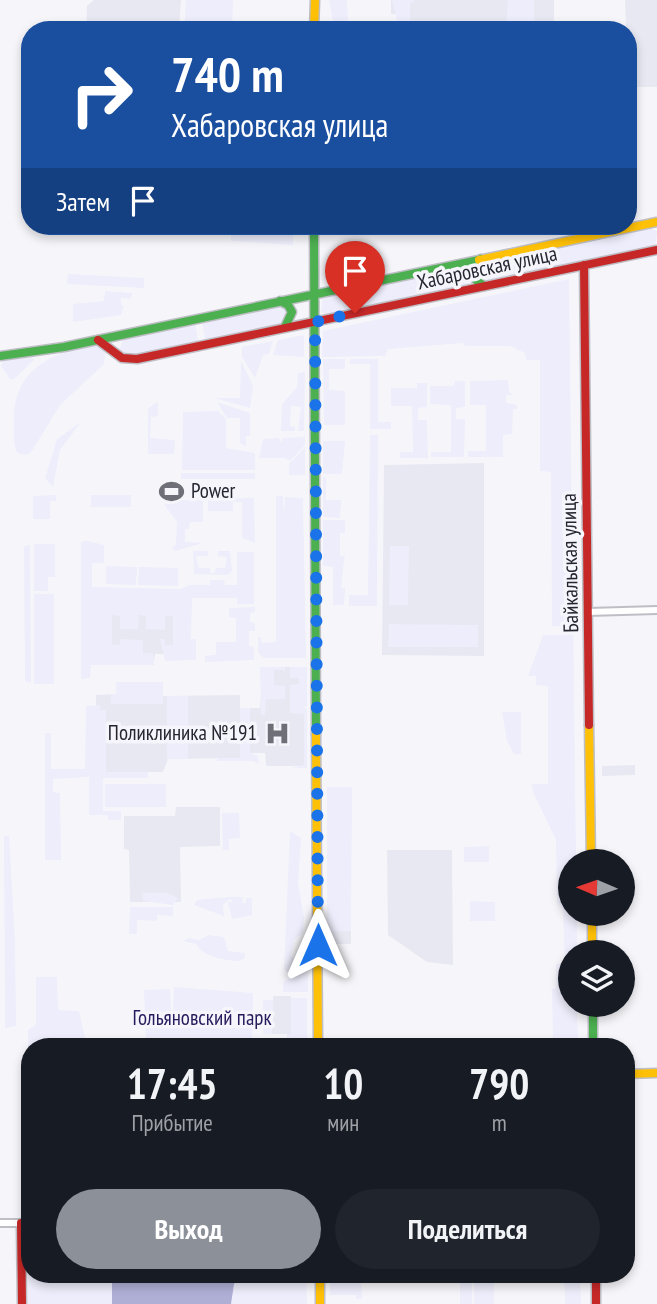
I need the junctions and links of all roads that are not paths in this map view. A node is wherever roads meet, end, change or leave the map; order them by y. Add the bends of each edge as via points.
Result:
1 (315, 0) edge
2 (314, 21) edge
3 (655, 223) edge
4 (637, 227) edge
5 (314, 235) edge
6 (597, 235) edge
7 (657, 250) edge
8 (481, 259) junction
9 (584, 265) junction
10 (486, 286) junction
11 (315, 293) junction
12 (278, 301) junction
13 (315, 322) junction
14 (283, 329) junction
15 (124, 334) junction
16 (94, 340) junction
17 (115, 352) junction
18 (0, 356) edge
19 (657, 610) edge
20 (588, 612) junction
21 (591, 849) edge
22 (593, 1017) edge
23 (318, 1038) edge
24 (593, 1038) edge
25 (657, 1073) edge
26 (635, 1074) edge
27 (0, 1223) edge
28 (21, 1223) edge
29 (22, 1283) edge
30 (320, 1283) edge
31 (596, 1283) edge
32 (22, 1304) edge
33 (320, 1304) edge
34 (596, 1304) edge

1 - 2 street
3 - 4 street, Хабаровская улица
5 - 11 street
6 - 8 street, Хабаровская улица
7 - 9 street, Хабаровская улица
8 - 10 street via 474,265 474,276
8 - 11 street, Хабаровская улица
9 - 10 street, Хабаровская улица
9 - 20 street, Байкальская улица
10 - 13 street, Хабаровская улица
11 - 12 street, Хабаровская улица
11 - 13 street
12 - 14 street via 292,310 292,320
12 - 15 street, Хабаровская улица
13 - 14 street, Хабаровская улица
13 - 23 street
14 - 17 street, Хабаровская улица via 137,359 122,358
15 - 16 street, Хабаровская улица
15 - 17 street via 117,338
16 - 17 street, Хабаровская улица
16 - 18 street, Хабаровская улица
19 - 20 street
20 - 21 street, Байкальская улица
22 - 24 street
25 - 26 street
27 - 28 street
29 - 32 street
30 - 33 street
31 - 34 street

